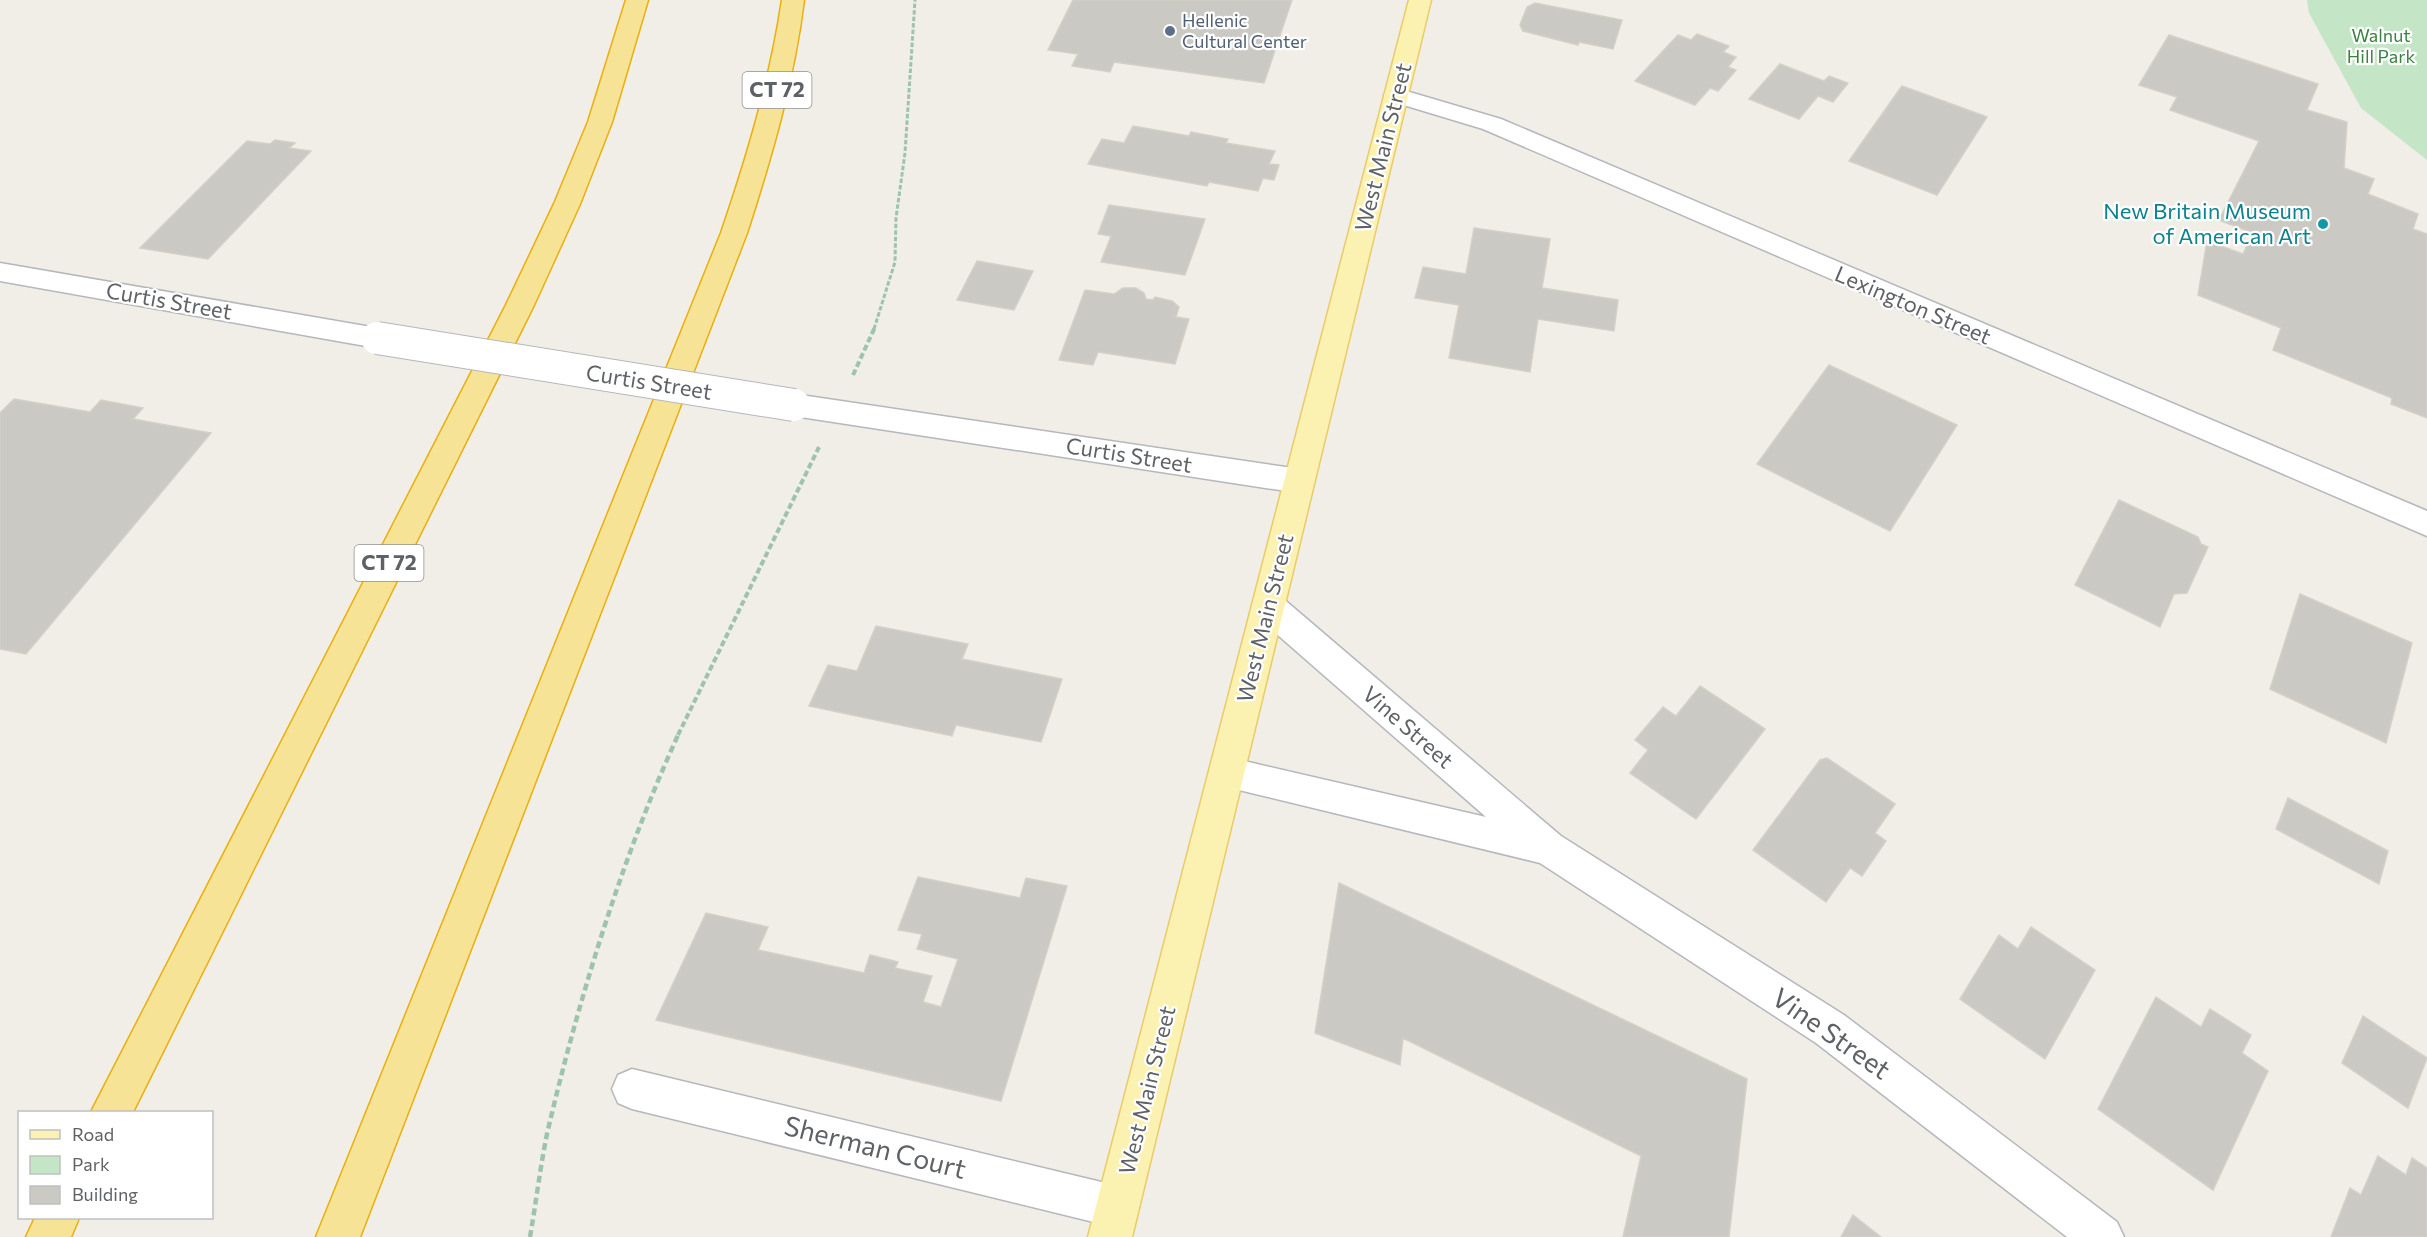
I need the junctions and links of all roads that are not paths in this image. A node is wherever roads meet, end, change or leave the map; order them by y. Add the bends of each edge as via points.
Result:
1 (637, 0) edge
2 (793, 0) edge
3 (1420, 0) edge
4 (1396, 95) junction
5 (0, 272) edge
6 (1299, 482) junction
7 (2427, 524) edge
8 (1268, 606) junction
9 (1227, 773) junction
10 (1548, 848) junction
11 (632, 1089) dead end
12 (112, 1111) edge
13 (57, 1219) edge
14 (1114, 1222) edge
15 (48, 1237) edge
16 (338, 1237) edge
17 (2102, 1237) edge

1 - 12 highway, CT 72 via 600,122 520,305
2 - 16 highway, CT 72 via 784,62 767,128 730,243
3 - 4 main road, West Main Street
4 - 6 main road, West Main Street
4 - 7 street, Lexington Street via 1492,124
5 - 6 street, Curtis Street, bridge via 377,338
6 - 8 main road, West Main Street
8 - 9 main road, West Main Street
8 - 10 street, Vine Street
9 - 10 street, Vine Street
9 - 14 main road, West Main Street
10 - 17 street, Vine Street via 1830,1029
11 - 14 street, Sherman Court
13 - 15 highway

